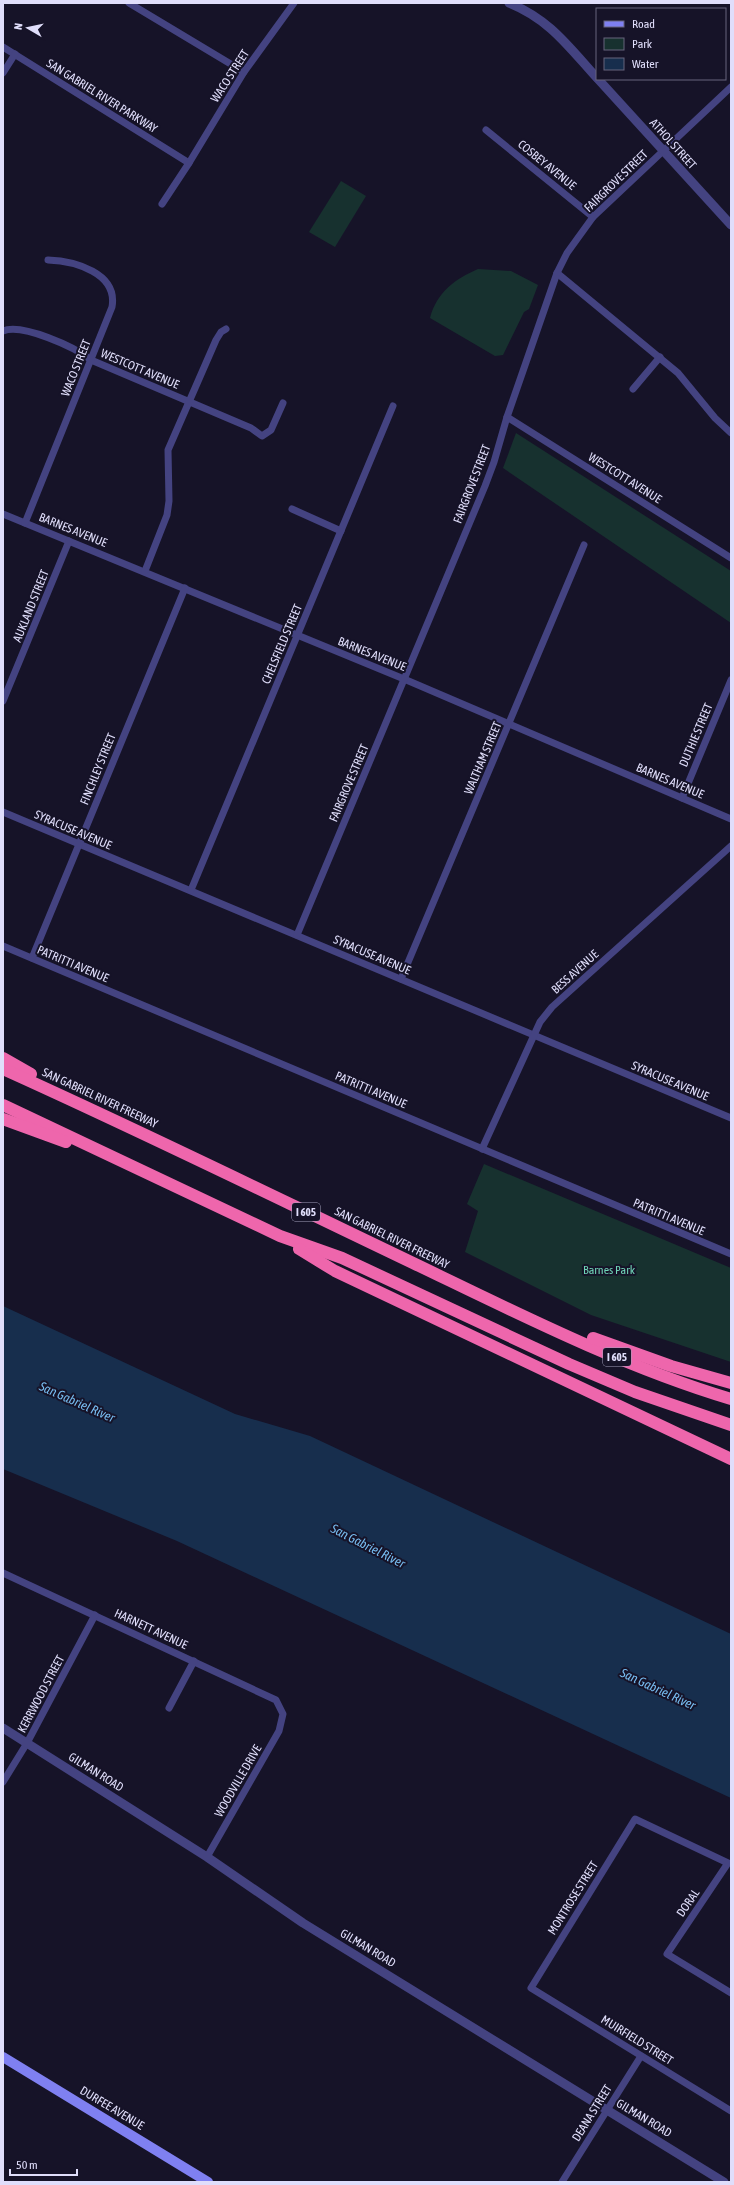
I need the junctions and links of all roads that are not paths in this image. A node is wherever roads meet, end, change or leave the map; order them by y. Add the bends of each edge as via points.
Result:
1 (129, 3) edge
2 (294, 3) edge
3 (509, 3) edge
4 (3, 47) edge
5 (15, 54) junction
6 (244, 72) junction
7 (3, 73) edge
8 (596, 76) edge
9 (600, 80) edge
10 (731, 87) edge
11 (486, 130) dead end
12 (663, 151) junction
13 (189, 163) junction
14 (162, 204) dead end
15 (593, 217) junction
16 (731, 225) edge
17 (48, 260) dead end
18 (557, 273) junction
19 (226, 329) dead end
20 (3, 331) edge
21 (660, 357) junction
22 (91, 360) junction
23 (633, 389) dead end
24 (189, 401) junction
25 (283, 403) dead end
26 (393, 406) dead end
27 (507, 417) junction
28 (731, 433) edge
29 (292, 509) dead end
30 (3, 514) edge
31 (24, 523) junction
32 (341, 531) junction
33 (69, 541) junction
34 (584, 545) dead end
35 (731, 558) edge
36 (145, 571) junction
37 (185, 588) junction
38 (297, 636) junction
39 (404, 679) junction
40 (731, 680) edge
41 (3, 701) edge
42 (508, 725) junction
43 (682, 798) junction
44 (3, 812) edge
45 (731, 819) edge
46 (79, 845) junction
47 (731, 846) edge
48 (191, 890) junction
49 (297, 935) junction
50 (3, 946) edge
51 (32, 958) junction
52 (401, 979) junction
53 (532, 1036) junction
54 (3, 1058) edge
55 (3, 1069) edge
56 (3, 1105) edge
57 (107, 1116) junction
58 (731, 1118) edge
59 (3, 1119) edge
60 (482, 1149) junction
61 (148, 1172) junction
62 (280, 1236) junction
63 (731, 1254) edge
64 (505, 1307) junction
65 (731, 1383) edge
66 (731, 1399) edge
67 (731, 1425) edge
68 (674, 1432) junction
69 (731, 1451) edge
70 (731, 1459) edge
71 (3, 1573) edge
72 (95, 1615) junction
73 (194, 1661) junction
74 (169, 1708) dead end
75 (283, 1714) joint
76 (3, 1728) edge
77 (27, 1743) junction
78 (3, 1782) edge
79 (635, 1819) joint
80 (207, 1857) junction
81 (531, 1988) joint
82 (731, 1993) edge
83 (641, 2056) junction
84 (3, 2057) edge
85 (607, 2109) junction
86 (731, 2111) edge
87 (208, 2182) edge
88 (562, 2182) edge
89 (724, 2182) edge

1 - 6 street
2 - 6 street, WACO STREET
3 - 8 street, ATHOL STREET via 528,11 550,26
4 - 5 street, SAN GABRIEL RIVER PARKWAY
5 - 7 street
5 - 13 street, SAN GABRIEL RIVER PARKWAY
6 - 13 street, WACO STREET
9 - 12 street, ATHOL STREET
10 - 12 street, FAIRGROVE STREET
11 - 15 street, COSBEY AVENUE
12 - 15 street, FAIRGROVE STREET
12 - 16 street, ATHOL STREET
13 - 14 street, WACO STREET
15 - 18 street, FAIRGROVE STREET via 567,253
17 - 22 street, WACO STREET via 64,260 96,273 106,280 111,288 114,297 112,307
18 - 21 street
18 - 27 street, FAIRGROVE STREET
19 - 24 street via 216,340
20 - 22 street, WESTCOTT AVENUE via 26,330 83,353
21 - 23 street
21 - 28 street via 678,373 715,418
22 - 24 street, WESTCOTT AVENUE
22 - 31 street, WACO STREET
24 - 25 street, WESTCOTT AVENUE via 251,428 262,436 271,430
24 - 36 street via 168,450 169,500
26 - 32 street, CHELSFIELD STREET
27 - 35 street, WESTCOTT AVENUE
27 - 39 street, FAIRGROVE STREET via 494,462
29 - 32 street
30 - 31 street, BARNES AVENUE
31 - 33 street, BARNES AVENUE
32 - 38 street, CHELSFIELD STREET
33 - 36 street, BARNES AVENUE
33 - 41 street, AUKLAND STREET
34 - 42 street, WALTHAM STREET
36 - 37 street, BARNES AVENUE
37 - 38 street, BARNES AVENUE
37 - 46 street, FINCHLEY STREET
38 - 39 street, BARNES AVENUE
38 - 48 street, CHELSFIELD STREET
39 - 42 street, BARNES AVENUE
39 - 49 street, FAIRGROVE STREET
40 - 43 street, DUTHIE STREET
42 - 43 street, BARNES AVENUE
42 - 52 street, WALTHAM STREET
43 - 45 street, BARNES AVENUE
44 - 46 street, SYRACUSE AVENUE
46 - 48 street, SYRACUSE AVENUE
46 - 51 street, FINCHLEY STREET
47 - 53 street, BESS AVENUE via 552,1007
48 - 49 street, SYRACUSE AVENUE
49 - 52 street, SYRACUSE AVENUE
50 - 51 street, PATRITTI AVENUE
51 - 60 street, PATRITTI AVENUE
52 - 53 street, SYRACUSE AVENUE
53 - 58 street, SYRACUSE AVENUE
53 - 60 street, BESS AVENUE
54 - 57 highway
55 - 57 highway, SAN GABRIEL RIVER FREEWAY / I 605
56 - 61 highway, I 605
57 - 64 highway, SAN GABRIEL RIVER FREEWAY / I 605
59 - 61 highway
60 - 63 street, PATRITTI AVENUE
61 - 62 highway, I 605
62 - 67 highway, I 605 via 342,1258 635,1392
62 - 68 highway via 335,1271
64 - 65 highway via 671,1366
64 - 66 highway, SAN GABRIEL RIVER FREEWAY / I 605 via 638,1366
68 - 69 highway
68 - 70 highway
71 - 72 street, HARNETT AVENUE
72 - 73 street, HARNETT AVENUE
72 - 77 street, KERRWOOD STREET
73 - 74 street
73 - 75 street, HARNETT AVENUE via 276,1700
75 - 80 street, WOODVILLE DRIVE via 279,1731
76 - 77 street, GILMAN ROAD
77 - 78 street, KERRWOOD STREET
77 - 80 street, GILMAN ROAD
79 - 81 street, MONTROSE STREET
79 - 82 street, DORAL via 728,1863 667,1954
80 - 85 street, GILMAN ROAD via 303,1923
81 - 83 street, MUIRFIELD STREET
83 - 85 street, DEANA STREET
83 - 86 street, MUIRFIELD STREET
84 - 87 main road, DURFEE AVENUE
85 - 88 street, DEANA STREET
85 - 89 street, GILMAN ROAD

